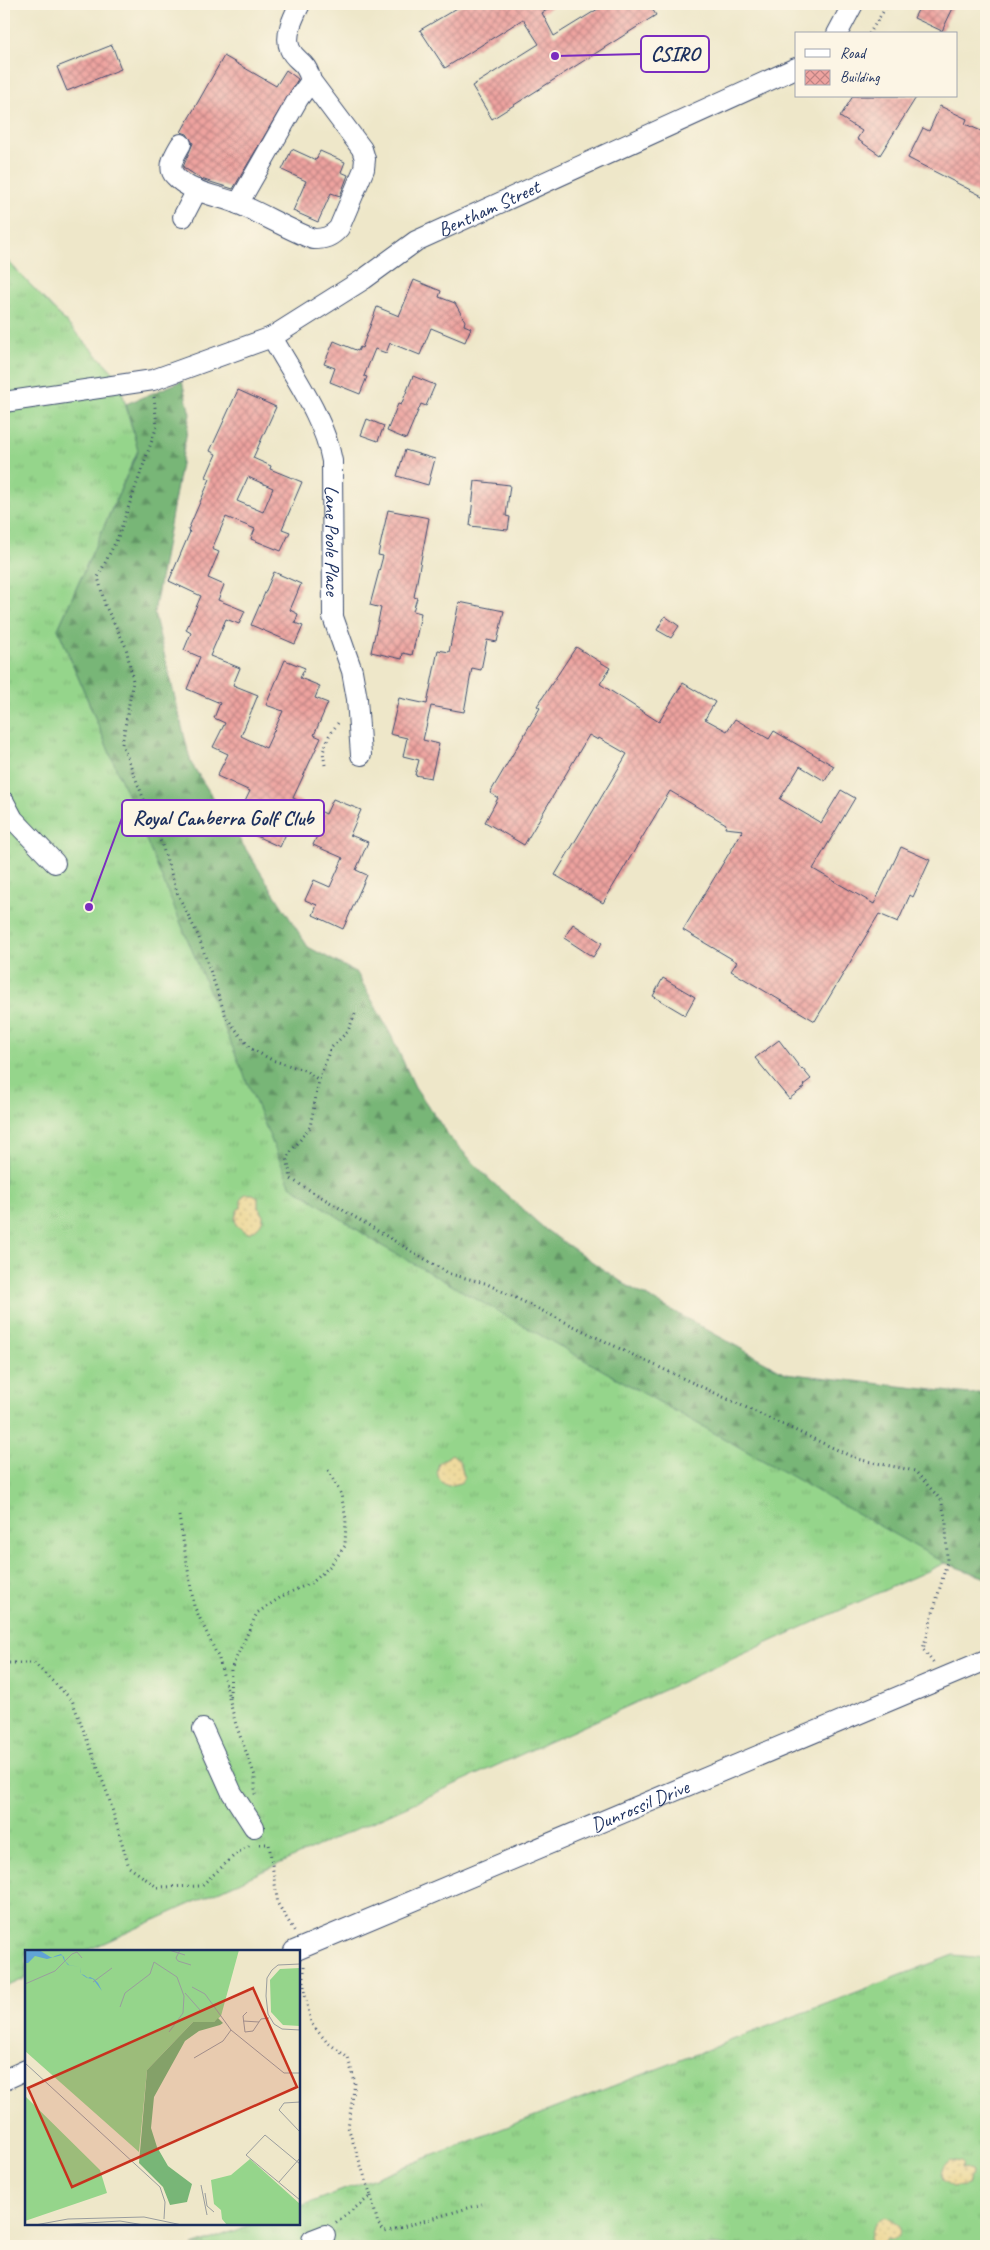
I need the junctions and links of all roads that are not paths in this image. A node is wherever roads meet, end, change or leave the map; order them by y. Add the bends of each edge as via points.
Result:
1 (300, 4) edge
2 (853, 4) edge
3 (838, 32) edge
4 (795, 68) edge
5 (310, 81) junction
6 (180, 144) dead end
7 (197, 190) junction
8 (238, 204) junction
9 (182, 217) dead end
10 (272, 337) junction
11 (4, 402) edge
12 (361, 754) dead end
13 (4, 802) edge
14 (55, 863) dead end
15 (986, 1660) edge
16 (203, 1729) dead end
17 (254, 1827) road end
18 (298, 1949) edge
19 (25, 2070) edge
20 (4, 2080) edge

1 - 5 street via 288,38 290,49 308,68
2 - 3 street
4 - 10 street, Bentham Street via 416,241 364,279
5 - 8 street
5 - 8 street via 362,149 365,159 364,169 339,228 325,239 313,239
6 - 7 street via 171,167 175,176
7 - 8 street
7 - 9 street
10 - 11 street, Bentham Street via 153,380
10 - 12 street, Lane Poole Place via 323,429 329,446 332,461 333,616 352,672
13 - 14 street via 13,819
15 - 18 street, Dunrossil Drive
16 - 17 street via 232,1793
19 - 20 street

